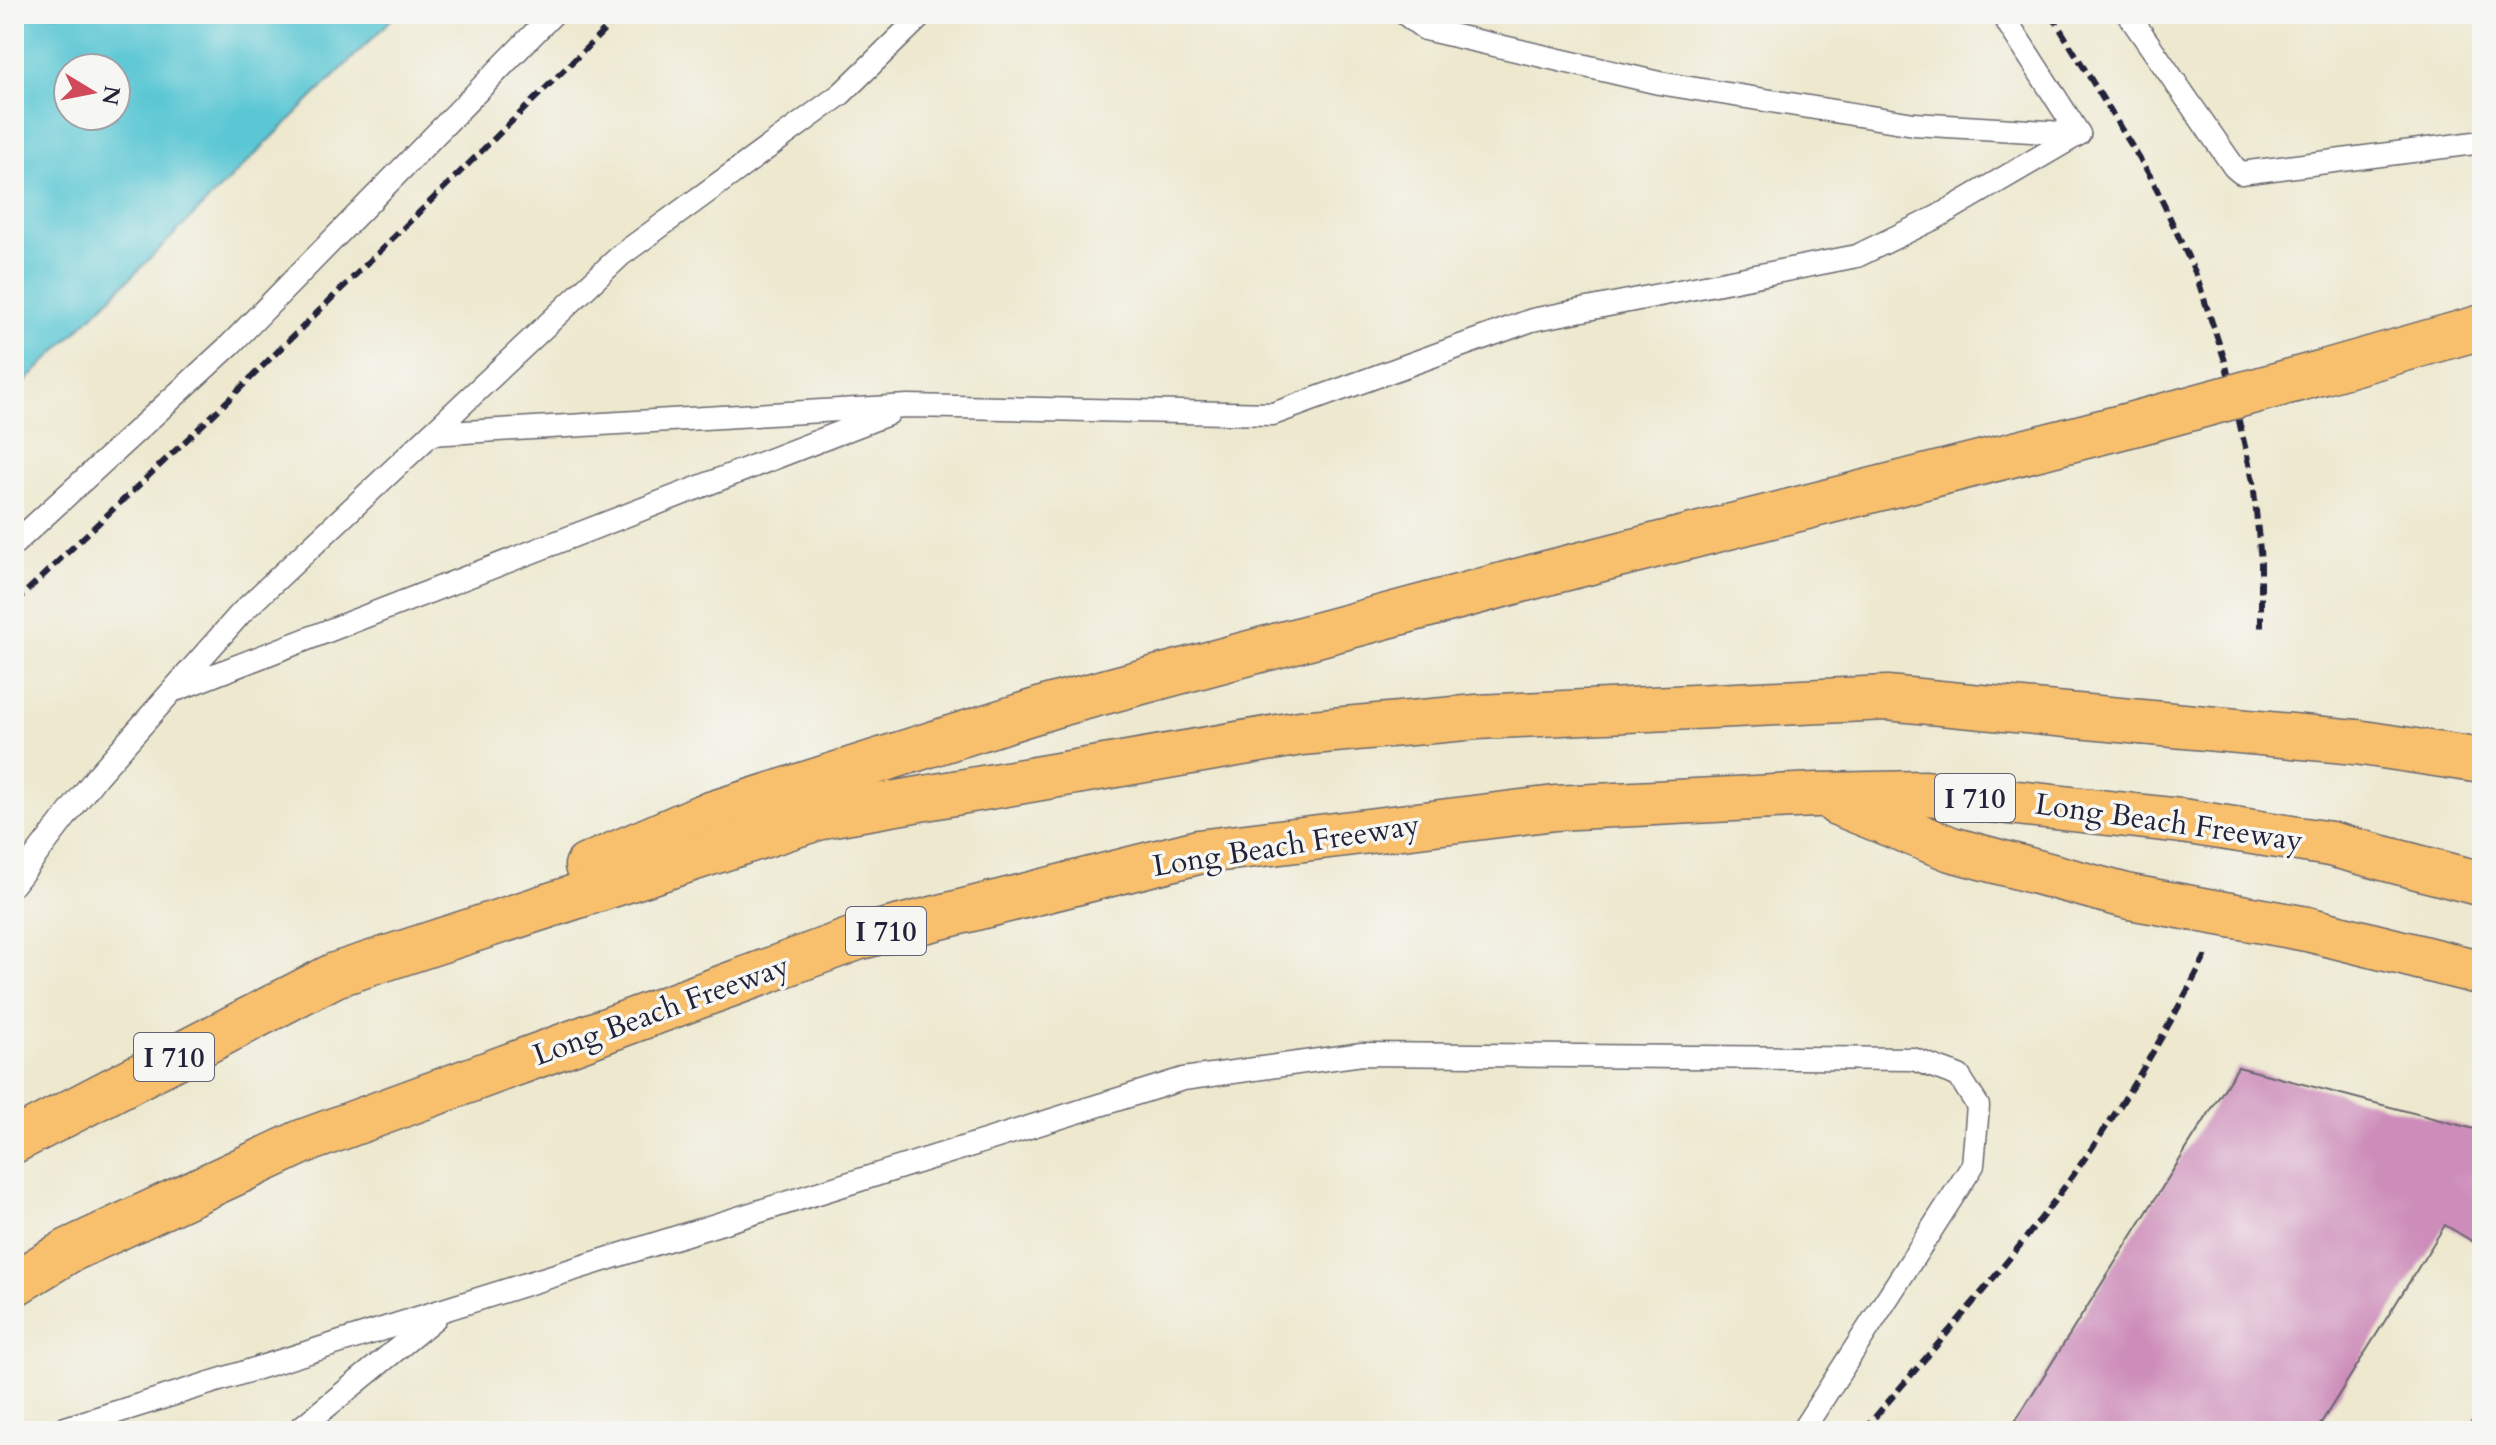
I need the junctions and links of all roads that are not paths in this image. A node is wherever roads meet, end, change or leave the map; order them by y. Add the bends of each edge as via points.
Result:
1 (553, 14) edge
2 (923, 14) edge
3 (1405, 14) edge
4 (2002, 14) edge
5 (2128, 14) edge
6 (2079, 134) junction
7 (2482, 142) edge
8 (2482, 327) edge
9 (908, 406) junction
10 (431, 434) junction
11 (14, 544) edge
12 (173, 691) junction
13 (2480, 760) edge
14 (1816, 795) junction
15 (14, 884) edge
16 (2482, 884) edge
17 (2482, 973) edge
18 (335, 975) junction
19 (14, 1141) edge
20 (14, 1284) edge
21 (442, 1312) junction
22 (56, 1431) edge
23 (297, 1431) edge
24 (1802, 1431) edge

1 - 11 lane via 230,345
2 - 10 lane via 841,94 621,255
3 - 6 lane via 1425,29 1659,83 1914,124
4 - 6 lane
5 - 7 lane via 2241,173
6 - 9 lane via 1937,217 1857,256 1532,320 1273,414
8 - 18 highway, bridge via 2137,423 1052,706 701,817
9 - 10 lane
9 - 12 lane
10 - 12 lane via 241,613
12 - 15 lane via 97,776
13 - 18 highway, I 710, bridge via 2356,742 1887,698 1477,717 1301,733 827,815
14 - 16 highway, Long Beach Freeway / I 710, bridge via 1926,793 2133,816 2330,844
14 - 17 highway, bridge via 1951,849 2130,897 2307,929
14 - 20 highway, Long Beach Freeway / I 710 via 1555,808 1198,852 857,938 302,1142 68,1251
18 - 19 highway, I 710
21 - 22 lane
21 - 23 lane
21 - 24 lane via 1183,1079 1362,1054 1913,1059 1959,1076 1978,1106 1973,1165

